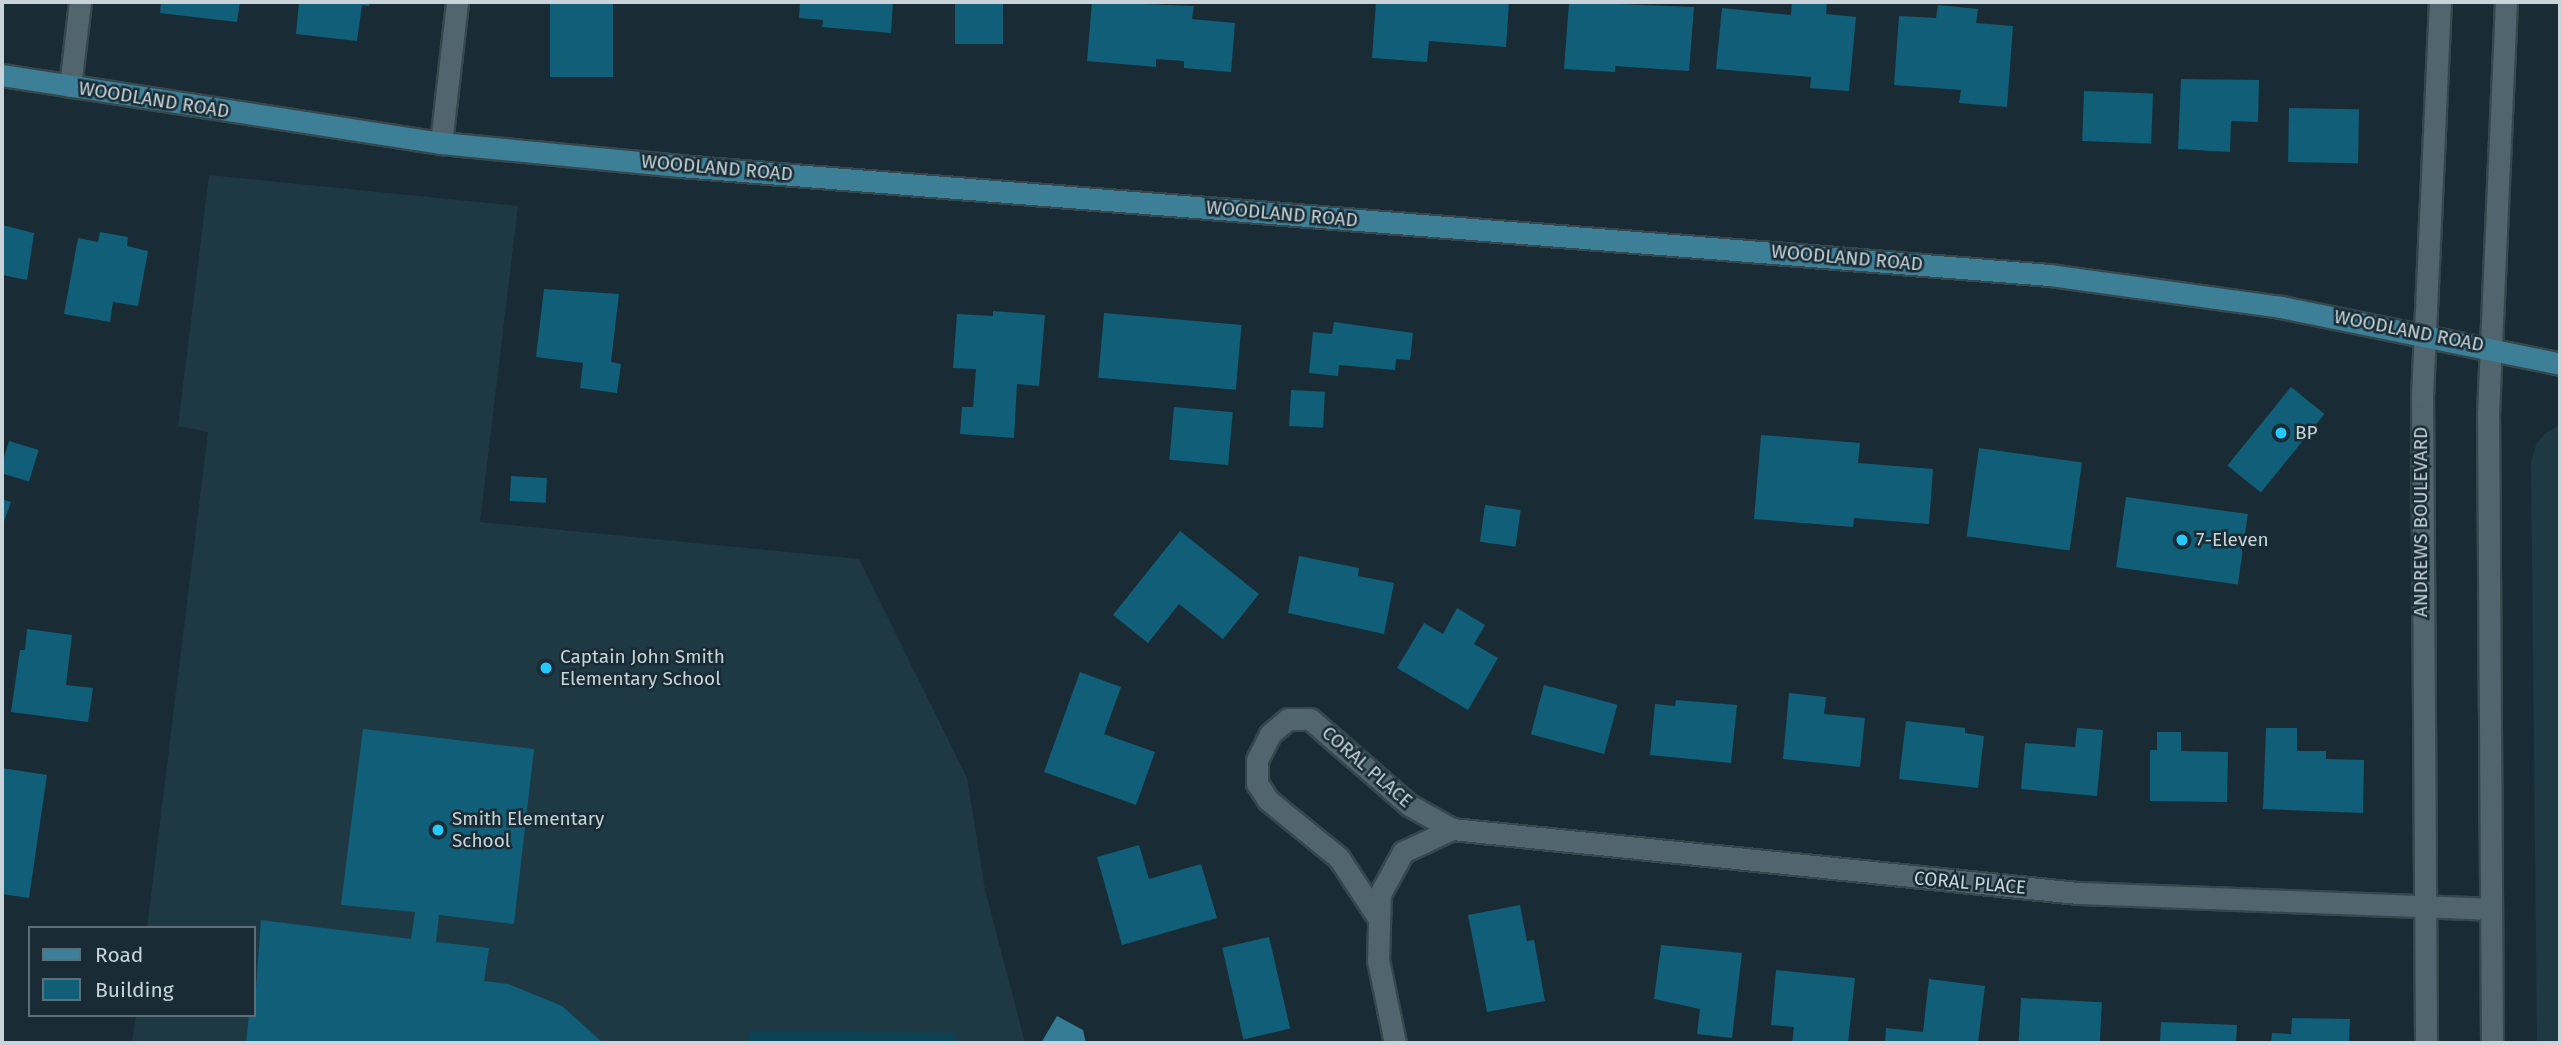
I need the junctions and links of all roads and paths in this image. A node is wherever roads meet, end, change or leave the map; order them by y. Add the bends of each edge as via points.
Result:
1 (80, 2) edge
2 (457, 2) edge
3 (2440, 2) edge
4 (2506, 2) edge
5 (2, 75) edge
6 (70, 86) junction
7 (441, 142) junction
8 (2425, 334) junction
9 (2491, 347) junction
10 (2560, 364) edge
11 (1452, 829) junction
12 (2425, 907) junction
13 (2491, 909) junction
14 (1379, 919) junction
15 (1395, 1043) edge
16 (2426, 1043) edge
17 (2491, 1043) edge

1 - 6 street
2 - 7 street
3 - 8 street, ANDREWS BOULEVARD
4 - 9 street
5 - 6 main road, WOODLAND ROAD
6 - 7 main road, WOODLAND ROAD
7 - 8 main road, WOODLAND ROAD via 680,166 2050,275 2281,307
8 - 9 main road, WOODLAND ROAD
8 - 12 street, ANDREWS BOULEVARD via 2421,487
9 - 10 main road, WOODLAND ROAD
9 - 13 street
11 - 12 street, CORAL PLACE via 2011,887
11 - 14 street via 1403,852 1380,894
11 - 14 street, CORAL PLACE via 1409,805 1310,719 1288,719 1270,734 1257,760 1257,783 1268,800 1339,858
12 - 13 street, CORAL PLACE
12 - 16 street, ANDREWS BOULEVARD
13 - 17 street
14 - 15 street via 1378,960

